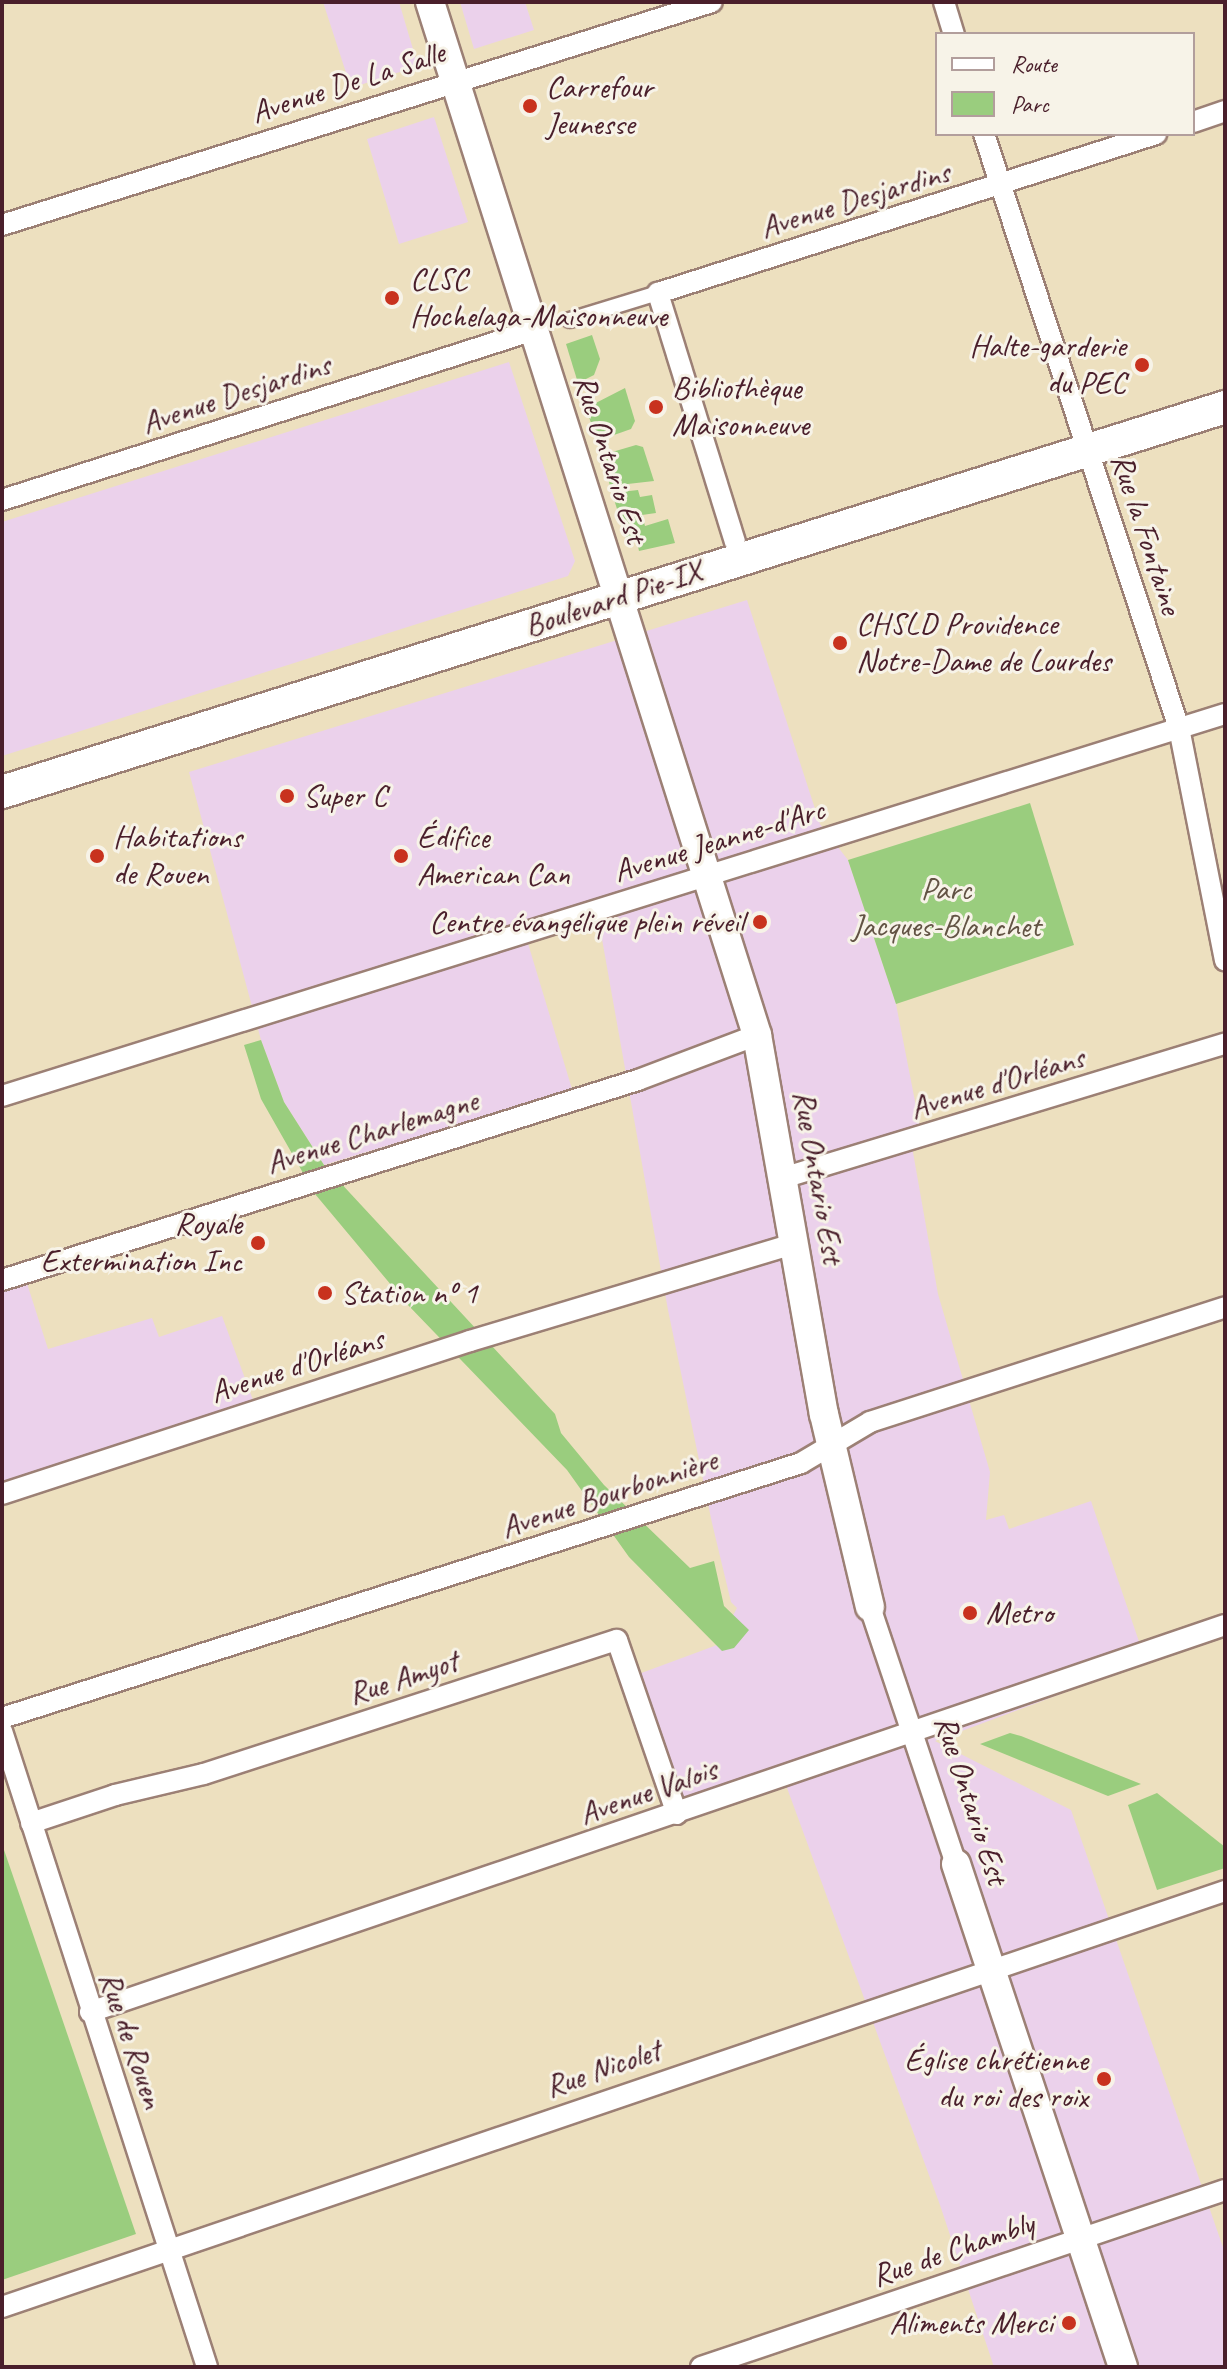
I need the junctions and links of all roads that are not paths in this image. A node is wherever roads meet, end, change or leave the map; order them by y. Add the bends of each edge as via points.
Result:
1 (430, 2) edge
2 (712, 2) edge
3 (944, 2) edge
4 (953, 32) edge
5 (454, 81) junction
6 (1225, 111) edge
7 (1195, 121) edge
8 (985, 136) edge
9 (1150, 136) edge
10 (1000, 186) junction
11 (2, 225) edge
12 (658, 293) junction
13 (570, 320) dead end
14 (534, 330) junction
15 (1225, 388) edge
16 (1225, 407) edge
17 (1084, 442) junction
18 (2, 500) edge
19 (735, 542) junction
20 (616, 590) junction
21 (1225, 714) edge
22 (1179, 728) junction
23 (2, 772) edge
24 (2, 792) edge
25 (707, 876) junction
26 (1225, 960) edge
27 (757, 1035) junction
28 (1225, 1044) edge
29 (2, 1096) edge
30 (786, 1177) junction
31 (796, 1243) junction
32 (2, 1280) edge
33 (1225, 1307) edge
34 (832, 1446) junction
35 (2, 1494) edge
36 (870, 1607) joint
37 (1225, 1625) edge
38 (2, 1718) edge
39 (2, 1731) edge
40 (914, 1733) junction
41 (677, 1814) junction
42 (31, 1823) junction
43 (956, 1864) joint
44 (1225, 1891) edge
45 (990, 1968) junction
46 (90, 2012) junction
47 (1225, 2190) edge
48 (1079, 2239) junction
49 (169, 2250) junction
50 (2, 2307) edge
51 (207, 2367) edge
52 (701, 2367) edge
53 (1123, 2367) edge

1 - 5 main road, Rue Ontario Est
2 - 5 street, Avenue De La Salle
3 - 4 street
5 - 11 street, Avenue De La Salle
5 - 14 main road, Rue Ontario Est
6 - 7 street
8 - 10 street, Rue la Fontaine
9 - 10 street, Avenue Desjardins
10 - 12 street, Avenue Desjardins
10 - 17 street, Rue la Fontaine
12 - 13 street, Avenue Desjardins
12 - 19 street
14 - 18 street, Avenue Desjardins
14 - 20 main road, Rue Ontario Est
15 - 17 main road, Boulevard Pie-IX
16 - 17 main road, Boulevard Pie-IX
17 - 19 main road, Boulevard Pie-IX
17 - 20 main road, Boulevard Pie-IX
17 - 22 street, Rue la Fontaine
19 - 20 main road, Boulevard Pie-IX
20 - 23 main road, Boulevard Pie-IX
20 - 24 main road, Boulevard Pie-IX
20 - 25 main road, Rue Ontario Est
21 - 22 street, Avenue Jeanne-d'Arc
22 - 25 street, Avenue Jeanne-d'Arc
22 - 26 street, Rue la Fontaine
25 - 27 main road, Rue Ontario Est
25 - 29 street, Avenue Jeanne-d'Arc
27 - 30 main road, Rue Ontario Est
27 - 32 street, Avenue Charlemagne via 638,1080
28 - 30 street, Avenue d'Orléans
30 - 31 main road, Rue Ontario Est
31 - 34 main road, Rue Ontario Est
31 - 35 street, Avenue d'Orléans via 470,1341
33 - 34 street, Avenue Bourbonnière via 870,1422
34 - 36 main road, Rue Ontario Est
34 - 38 street, Avenue Bourbonnière via 806,1462
36 - 40 street, Rue Ontario Est
37 - 40 street, Avenue Valois
39 - 42 street, Rue de Rouen
40 - 41 street, Avenue Valois
40 - 43 street, Rue Ontario Est
41 - 42 street, Rue Amyot via 617,1640 204,1774 115,1795
41 - 46 street, Avenue Valois
42 - 46 street, Rue de Rouen
43 - 45 main road, Rue Ontario Est
44 - 45 street, Rue Nicolet
45 - 48 main road, Rue Ontario Est
45 - 49 street, Rue Nicolet
46 - 49 street, Rue de Rouen
47 - 48 street, Rue de Chambly
48 - 52 street, Rue de Chambly
48 - 53 main road, Rue Ontario Est
49 - 50 street, Rue Nicolet
49 - 51 street, Rue de Rouen

